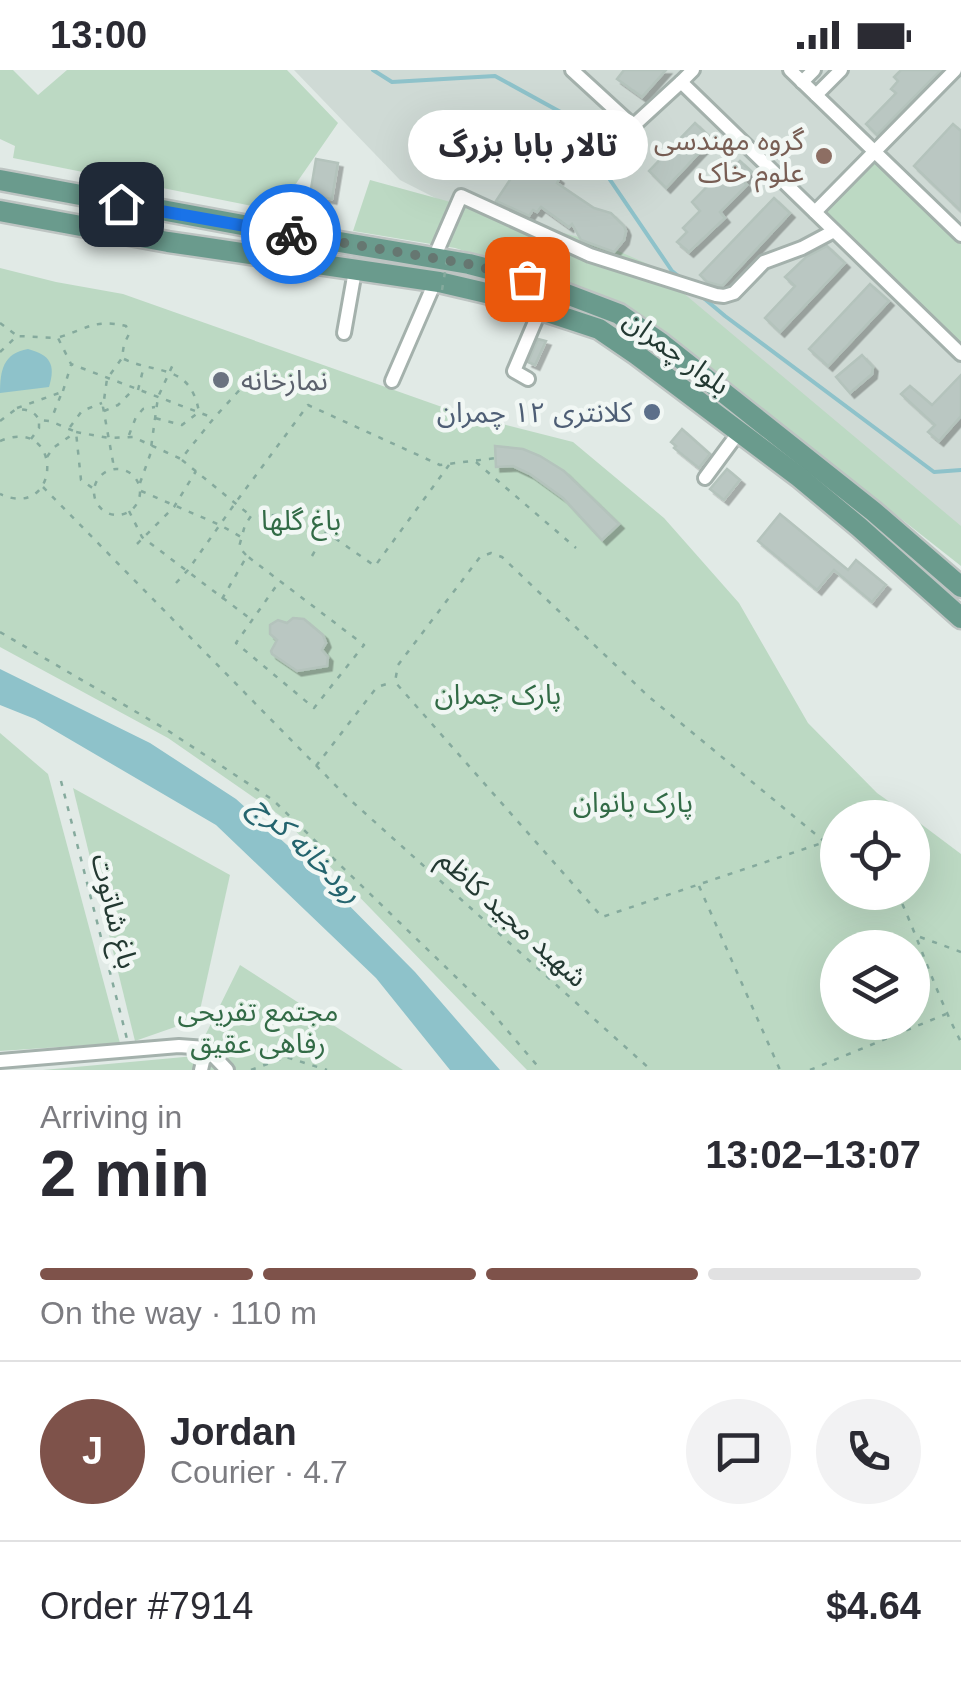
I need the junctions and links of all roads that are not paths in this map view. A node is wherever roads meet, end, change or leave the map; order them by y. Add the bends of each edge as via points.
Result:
1 (572, 70) edge
2 (693, 70) edge
3 (790, 70) edge
4 (814, 70) edge
5 (841, 70) edge
6 (955, 70) edge
7 (681, 82) junction
8 (802, 82) junction
9 (816, 95) junction
10 (874, 152) junction
11 (0, 180) edge
12 (0, 212) edge
13 (816, 212) junction
14 (834, 231) junction
15 (961, 235) edge
16 (441, 256) junction
17 (355, 270) junction
18 (438, 286) junction
19 (540, 310) junction
20 (344, 333) dead end
21 (961, 354) edge
22 (528, 379) dead end
23 (392, 380) dead end
24 (740, 432) junction
25 (705, 478) dead end
26 (961, 587) edge
27 (961, 618) edge
28 (206, 1048) junction
29 (0, 1062) edge
30 (201, 1070) edge
31 (227, 1070) edge

1 - 7 street via 633,126
2 - 7 street
3 - 8 street
4 - 8 street
5 - 9 street
6 - 10 street
7 - 13 street
8 - 9 street
9 - 10 street
10 - 13 street
10 - 15 street
11 - 16 main road, بلوار چمران
12 - 17 main road, بلوار چمران
13 - 14 street
14 - 16 street via 764,262 734,293 716,296 590,254 461,196
14 - 21 street
16 - 26 main road, بلوار چمران via 620,314
17 - 18 main road, بلوار چمران
17 - 20 street
18 - 19 main road, بلوار چمران
18 - 23 street
19 - 22 street via 514,371
19 - 24 main road, بلوار چمران via 599,329
24 - 25 street
24 - 27 main road, بلوار چمران
28 - 29 street
28 - 30 street
28 - 31 street

